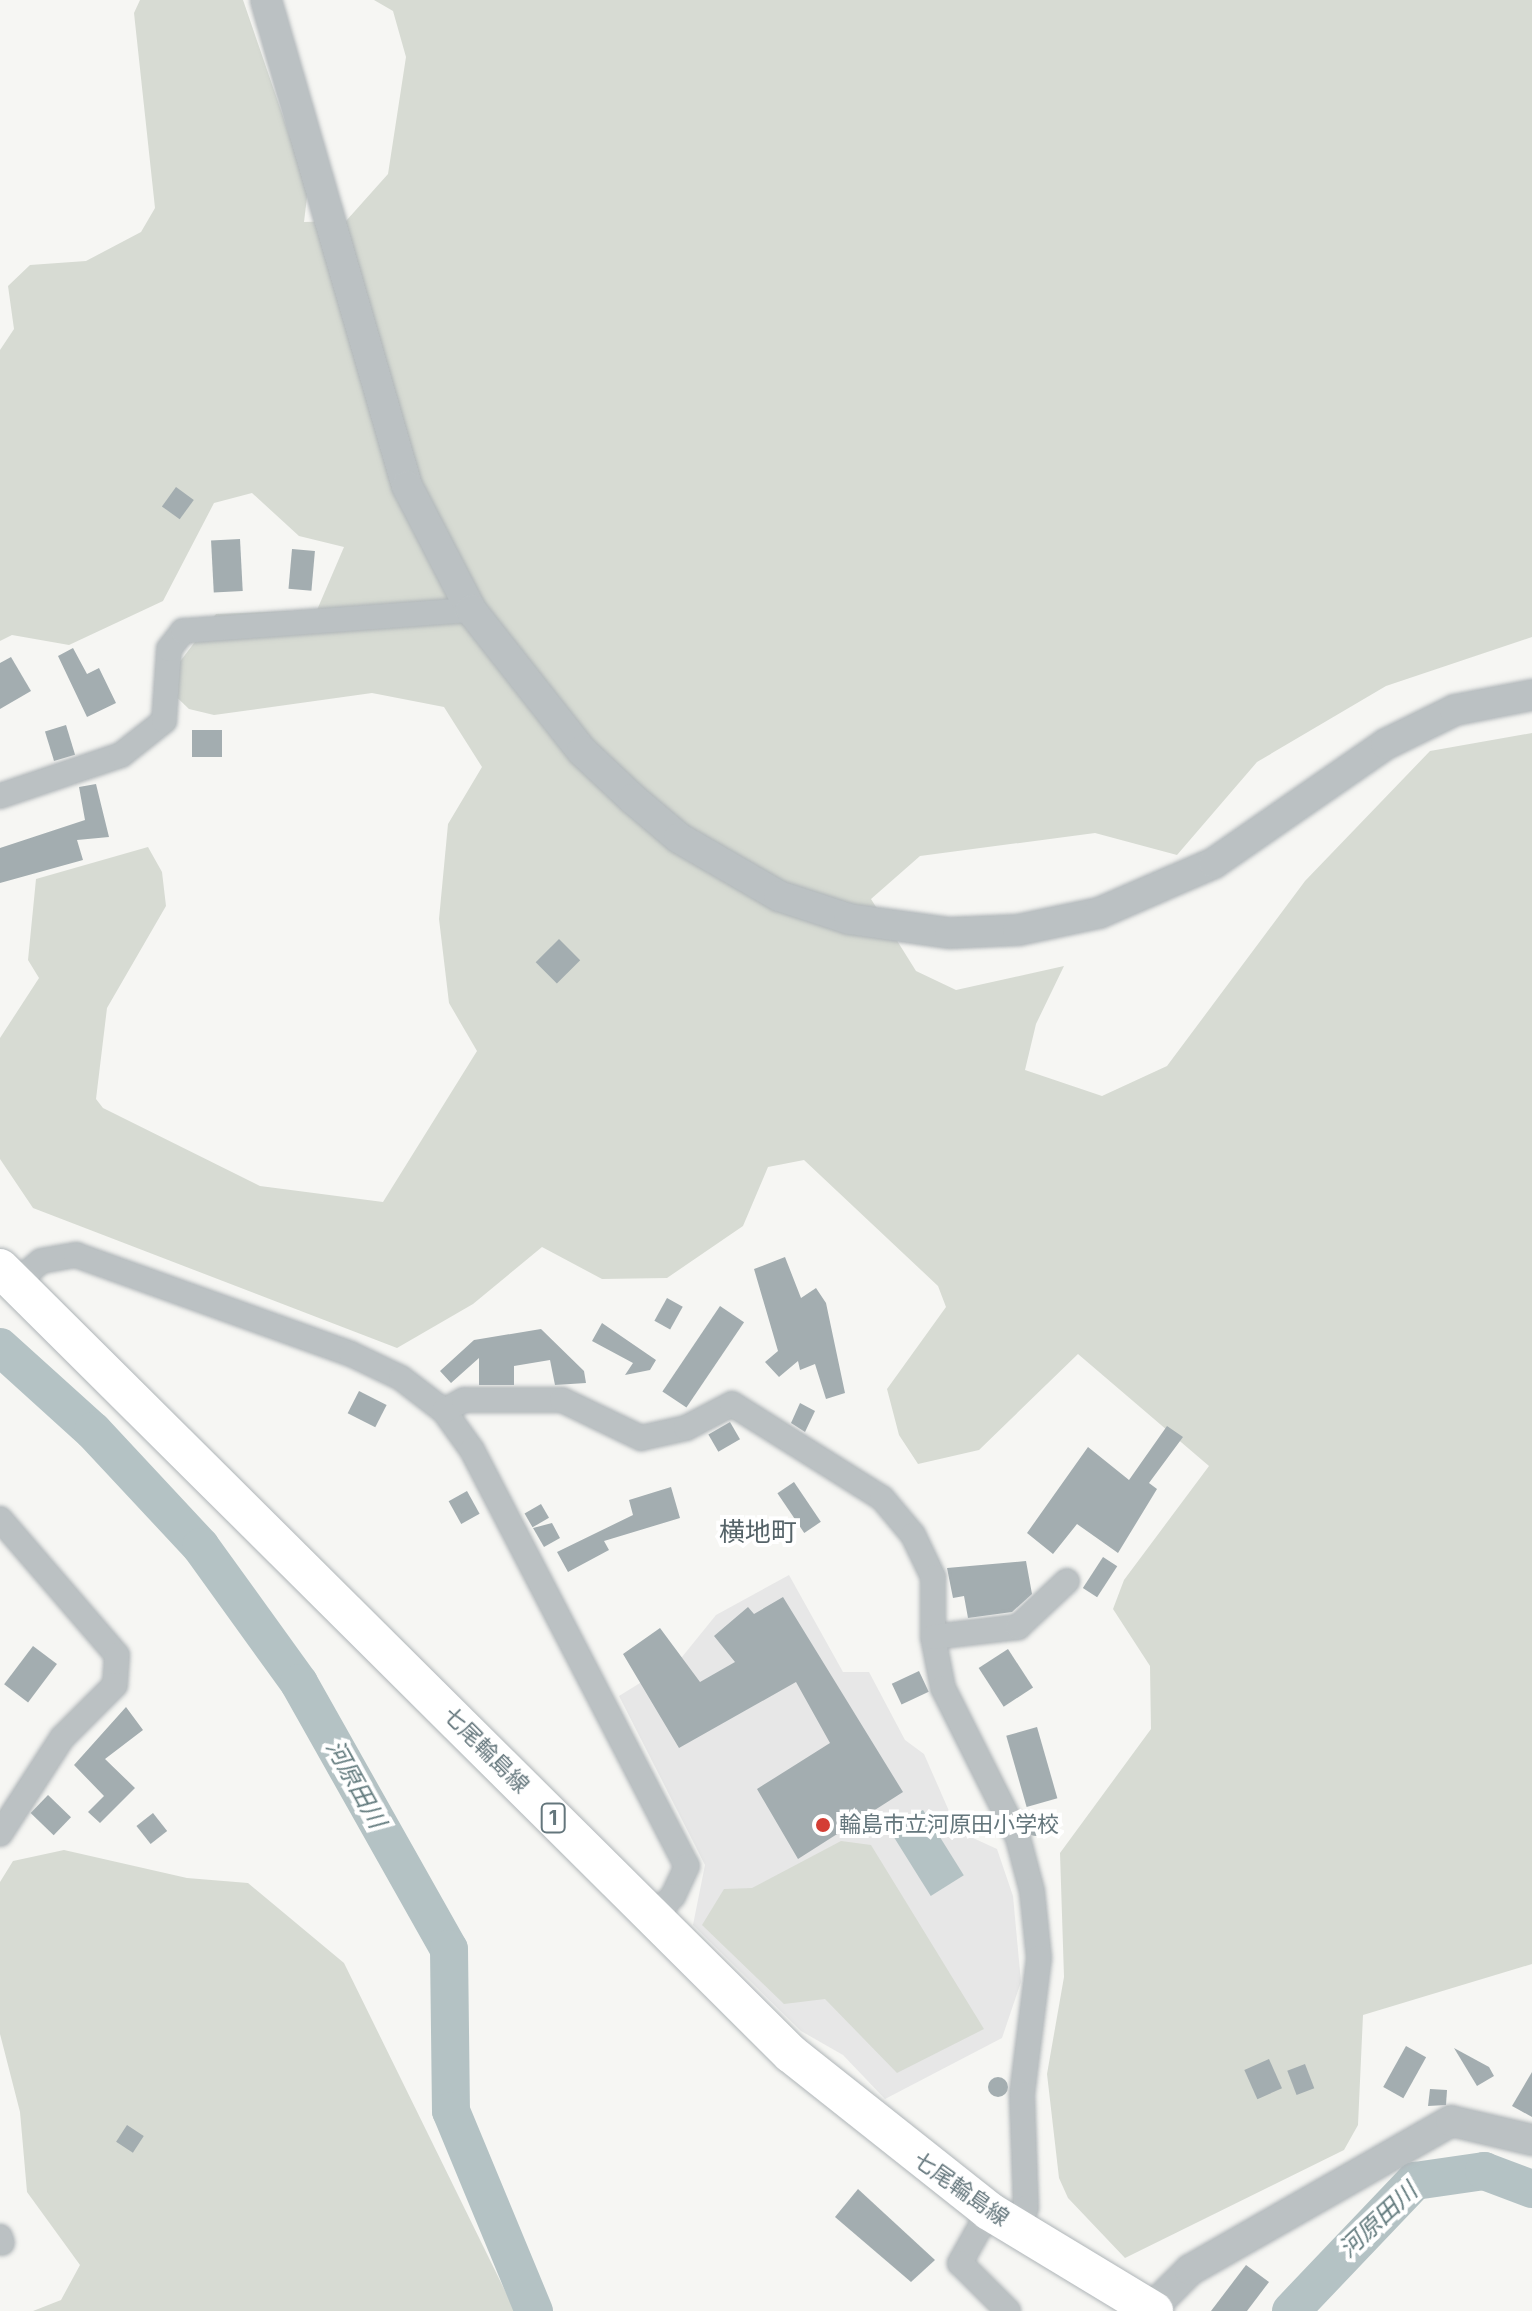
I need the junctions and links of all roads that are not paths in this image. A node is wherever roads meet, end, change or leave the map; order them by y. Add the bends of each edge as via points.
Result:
1 (266, 0) edge
2 (471, 610) junction
3 (1532, 695) edge
4 (0, 796) edge
5 (8, 1276) edge
6 (444, 1411) junction
7 (0, 1519) edge
8 (1067, 1581) dead end
9 (933, 1637) junction
10 (0, 1834) edge
11 (653, 1917) junction
12 (1532, 2140) edge
13 (1002, 2219) junction
14 (1152, 2310) edge
15 (1008, 2311) edge

1 - 2 street via 407,486
2 - 3 street via 582,751 679,838 779,896 849,919 950,933 1018,930 1099,913 1214,863 1386,744 1441,716
2 - 4 street via 183,631 169,649 164,721 121,755
5 - 6 street via 41,1261 76,1255 351,1354 401,1378
5 - 11 main road, 七尾輪島線 / 1
6 - 9 street via 464,1400 562,1400 641,1438 686,1428 732,1404 882,1498 913,1535 933,1577
6 - 11 street via 472,1450 687,1866 673,1896
7 - 10 street via 117,1655 115,1685 62,1738
8 - 9 street via 1018,1627
9 - 13 street via 943,1688 1018,1838 1032,1891 1039,1958 1022,2094 1026,2208
11 - 13 main road, 七尾輪島線 / 1 via 846,2103
12 - 14 street via 1451,2121 1190,2270
13 - 14 main road, 七尾輪島線 / 1
13 - 15 street via 960,2263

